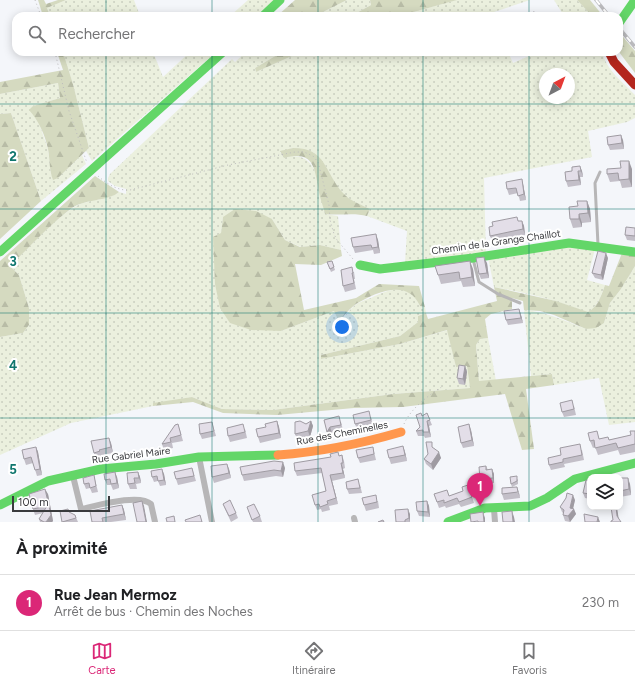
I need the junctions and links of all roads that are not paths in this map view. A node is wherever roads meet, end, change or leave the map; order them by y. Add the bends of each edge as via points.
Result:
1 (280, 0) edge
2 (633, 7) edge
3 (267, 12) edge
4 (623, 18) edge
5 (219, 56) edge
6 (612, 56) edge
7 (635, 85) edge
8 (600, 172) dead end
9 (598, 246) junction
10 (0, 252) edge
11 (635, 252) edge
12 (473, 258) junction
13 (360, 265) road end
14 (520, 303) dead end
15 (401, 432) road end
16 (199, 457) junction
17 (635, 463) edge
18 (73, 476) junction
19 (0, 505) edge
20 (494, 510) junction
21 (155, 522) edge
22 (212, 522) edge
23 (448, 522) edge
24 (495, 522) edge

1 - 3 street
2 - 4 street
5 - 10 street
6 - 7 street
8 - 9 lane via 595,183
9 - 11 street, Chemin de la Grange Chaillot
9 - 12 street, Chemin de la Grange Chaillot via 562,244
12 - 13 street, Chemin de la Grange Chaillot via 380,269
12 - 14 lane via 479,282 498,294
15 - 16 street, Rue des Cheminelles via 315,452 259,457
16 - 18 street, Rue Gabriel Maire via 113,467
16 - 22 street
17 - 20 street via 575,479 548,498 530,506
18 - 19 street, Rue Gabriel Maire via 48,481
18 - 21 street via 81,509 128,500 146,500 151,504
20 - 23 street via 485,508
20 - 24 street

